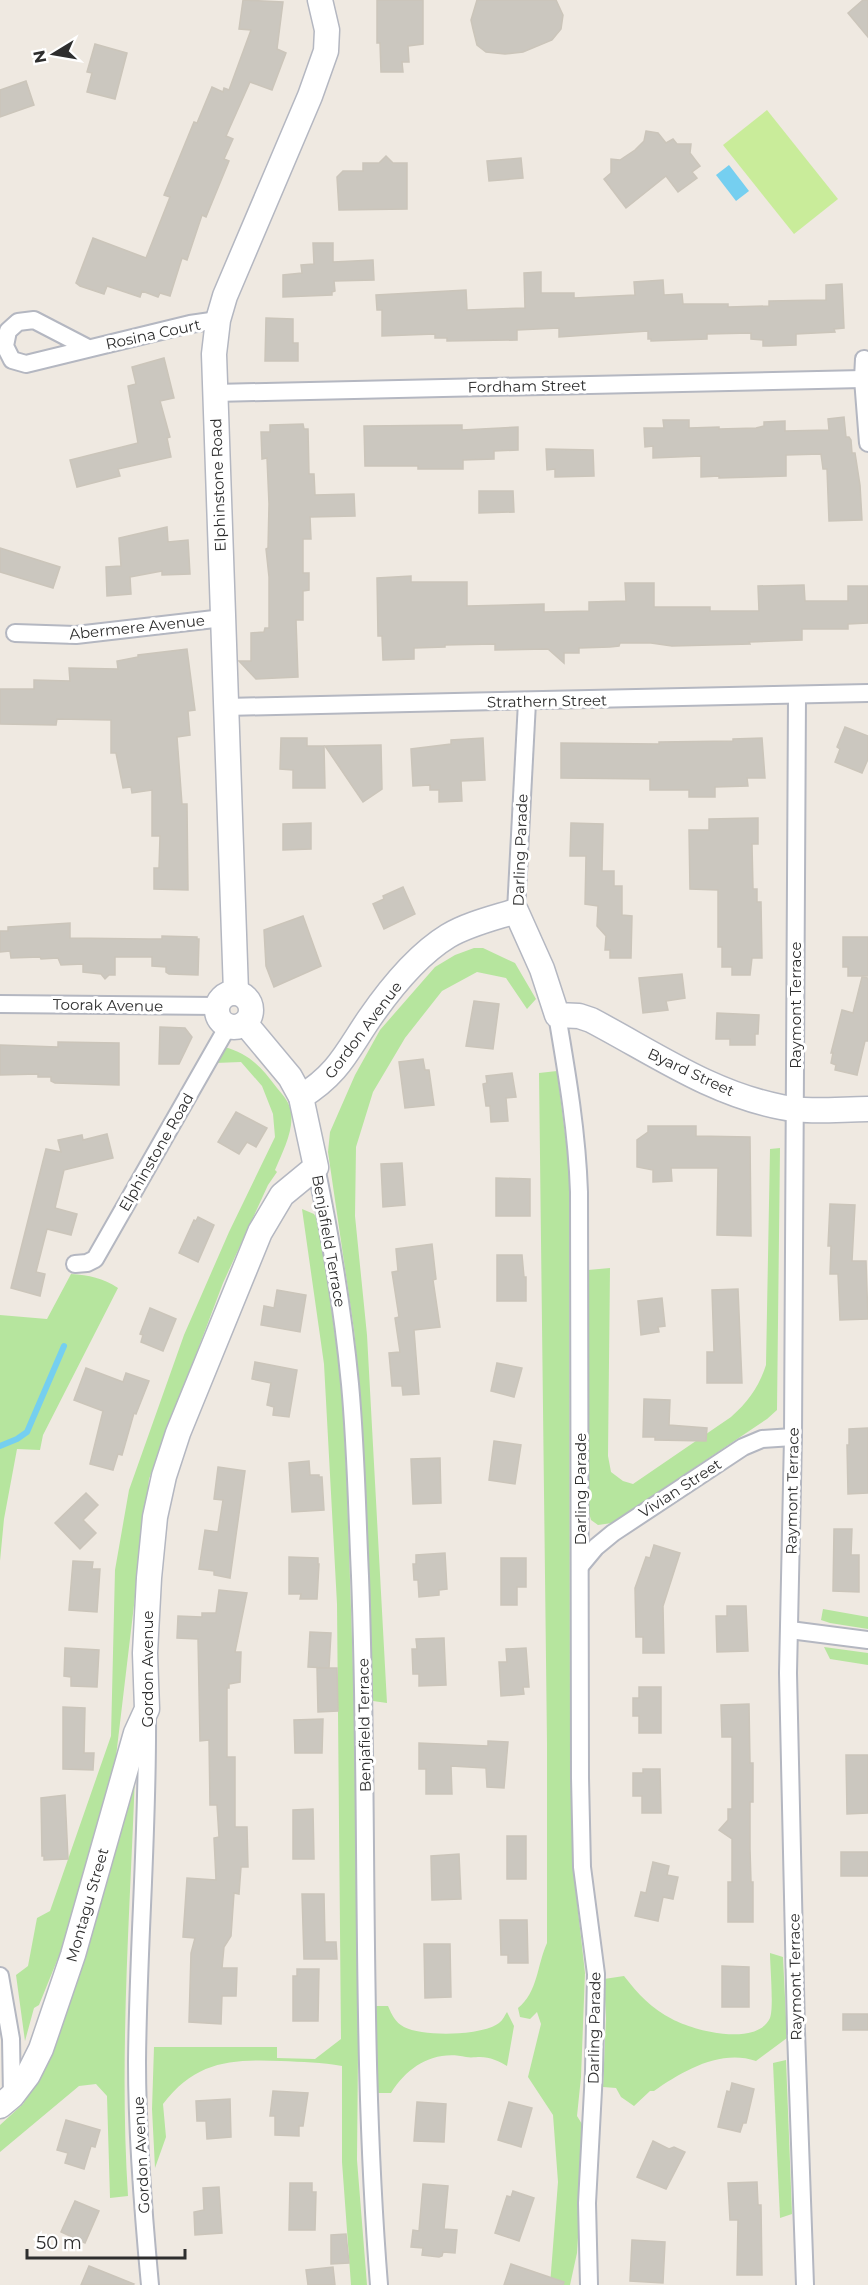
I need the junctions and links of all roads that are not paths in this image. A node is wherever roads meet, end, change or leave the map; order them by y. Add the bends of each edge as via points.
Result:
1 (320, 0) edge
2 (218, 320) junction
3 (88, 348) dead end
4 (864, 359) dead end
5 (863, 379) junction
6 (214, 393) junction
7 (868, 443) edge
8 (223, 618) junction
9 (15, 633) dead end
10 (868, 693) edge
11 (797, 696) junction
12 (527, 702) junction
13 (226, 707) junction
14 (516, 911) junction
15 (0, 1004) edge
16 (231, 1012) junction
17 (557, 1015) junction
18 (301, 1097) junction
19 (794, 1109) junction
20 (868, 1109) edge
21 (316, 1167) junction
22 (75, 1264) dead end
23 (793, 1437) junction
24 (581, 1565) junction
25 (790, 1630) junction
26 (868, 1640) edge
27 (147, 1709) junction
28 (0, 1976) edge
29 (6, 2101) edge
30 (150, 2285) edge
31 (379, 2285) edge
32 (589, 2285) edge
33 (805, 2285) edge

1 - 2 street, Elphinstone Road via 327,30 326,51
2 - 3 street, Rosina Court
2 - 6 street, Elphinstone Road
4 - 5 street
5 - 6 street, Fordham Street
5 - 7 street
6 - 8 street, Elphinstone Road
8 - 9 street, Abermere Avenue via 76,635
8 - 13 street, Elphinstone Road
10 - 11 street, Strathern Street
11 - 12 street, Strathern Street
11 - 19 street, Raymont Terrace
12 - 13 street, Strathern Street
12 - 14 street, Darling Parade
13 - 16 street, Elphinstone Road
14 - 17 street, Darling Parade
14 - 18 street, Gordon Avenue via 458,931 425,955 370,1018 339,1066 322,1084
15 - 16 street, Toorak Avenue
16 - 18 street via 291,1077
16 - 22 street, Elphinstone Road via 102,1248 95,1259
17 - 19 street, Byard Street via 591,1020 722,1090
17 - 24 street, Darling Parade via 577,1145
18 - 21 street
19 - 20 street, Byard Street
19 - 23 street, Raymont Terrace
21 - 27 street, Gordon Avenue via 282,1195 260,1232 164,1476 149,1578
21 - 31 street, Benjafield Terrace via 330,1233 351,1398 363,1665 367,2065
23 - 24 street, Vivian Street via 762,1439 743,1447 614,1533
23 - 25 street, Raymont Terrace
24 - 32 street, Darling Parade via 582,1867 596,1974 587,2203
25 - 26 street
25 - 33 street, Raymont Terrace via 795,2007
27 - 29 street, Montagu Street via 136,1733 73,1954 41,2049 28,2075
27 - 30 street, Gordon Avenue via 137,2065 139,2169
28 - 29 street, Montagu Street via 10,2039

